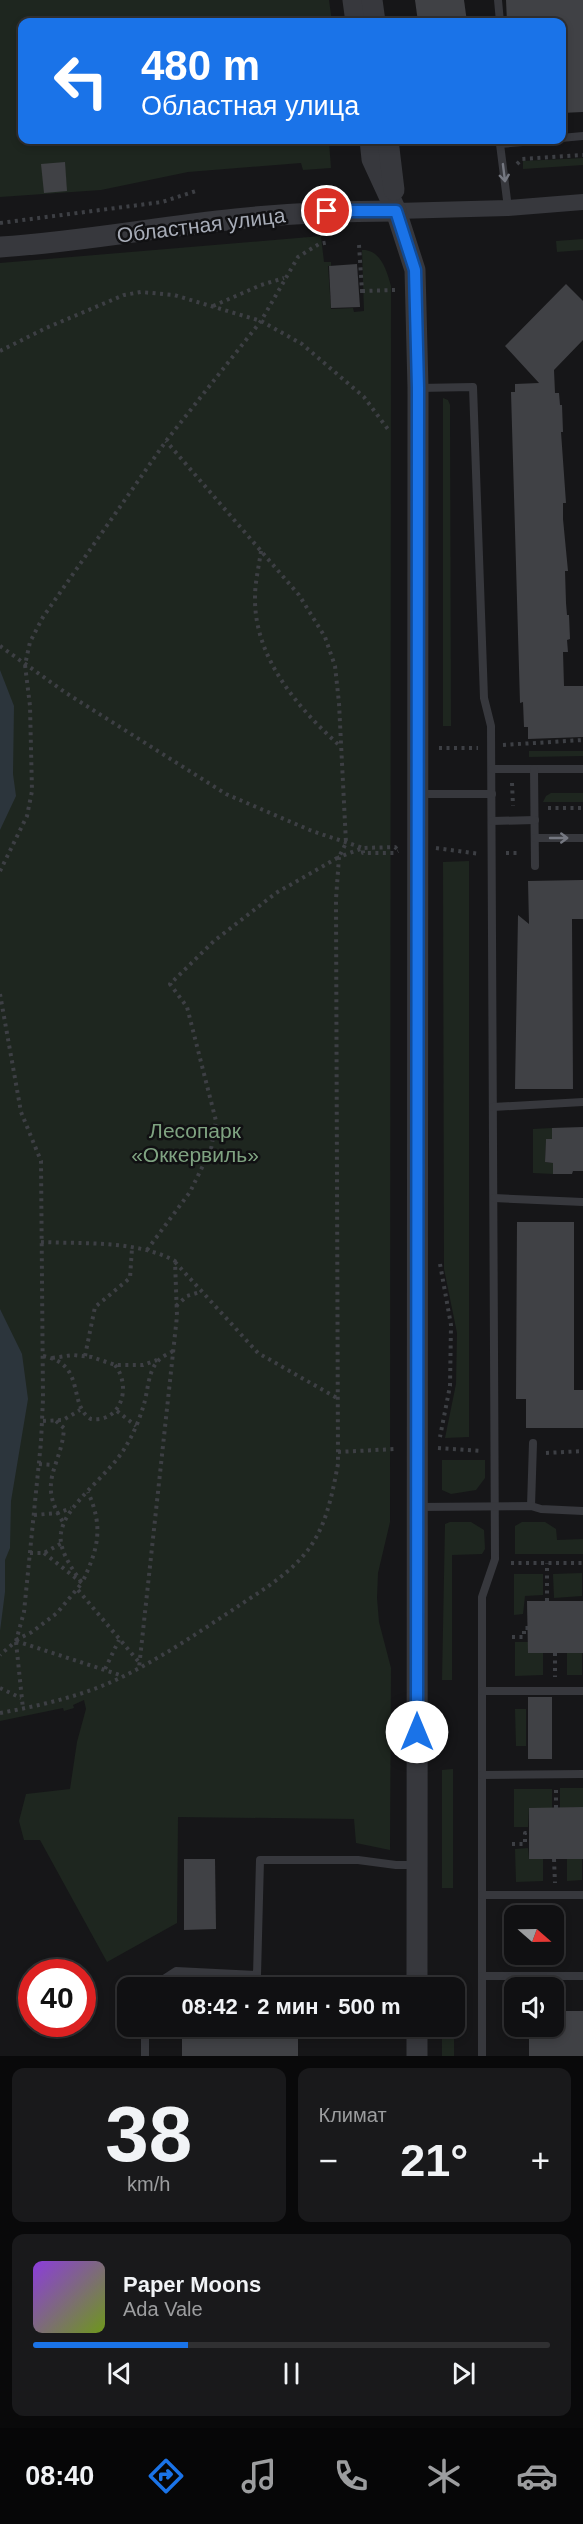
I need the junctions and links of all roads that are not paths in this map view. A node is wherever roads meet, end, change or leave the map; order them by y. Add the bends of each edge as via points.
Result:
1 (353, 0) edge
2 (372, 0) edge
3 (498, 0) edge
4 (355, 18) edge
5 (374, 18) edge
6 (500, 18) edge
7 (583, 136) edge
8 (566, 138) edge
9 (370, 144) edge
10 (388, 144) edge
11 (499, 144) edge
12 (583, 202) edge
13 (508, 208) junction
14 (396, 211) junction
15 (0, 247) edge
16 (418, 388) junction
17 (492, 769) junction
18 (583, 769) edge
19 (534, 770) junction
20 (418, 794) junction
21 (492, 794) junction
22 (535, 820) junction
23 (492, 821) junction
24 (535, 838) junction
25 (583, 838) edge
26 (535, 866) dead end
27 (583, 1102) edge
28 (493, 1107) junction
29 (494, 1198) junction
30 (583, 1202) edge
31 (533, 1443) dead end
32 (494, 1506) junction
33 (531, 1506) junction
34 (417, 1507) junction
35 (583, 1511) edge
36 (482, 1691) junction
37 (583, 1691) edge
38 (583, 1774) edge
39 (482, 1775) junction
40 (417, 1865) junction
41 (482, 1895) junction
42 (583, 1895) edge
43 (482, 1976) junction
44 (583, 1976) edge
45 (167, 1977) edge
46 (417, 1977) edge
47 (145, 2037) edge
48 (417, 2037) edge
49 (145, 2056) edge
50 (417, 2056) edge
51 (482, 2056) edge

1 - 4 street
2 - 5 street
3 - 6 lane
7 - 8 lane
9 - 14 street via 372,159
10 - 14 street
11 -> 13 lane
12 - 13 street, Областная улица
13 - 14 street, Областная улица
14 - 15 street, Областная улица via 327,211 237,219 54,244
14 - 16 street via 415,270
16 - 17 lane via 473,387 483,698 491,726
16 - 20 street
17 - 19 lane
17 - 21 lane
18 - 19 lane
19 - 22 lane
20 - 21 lane
20 - 34 street
21 - 23 lane
22 - 23 lane
22 - 24 lane
23 - 28 lane
24 -> 25 lane
24 - 26 lane
27 - 28 lane
28 - 29 lane
29 - 30 lane
29 - 32 lane
31 - 33 lane
32 - 33 lane
32 - 34 lane
32 - 36 lane via 495,1559 482,1598
33 - 35 lane
34 - 40 street
36 - 37 lane
36 - 39 lane
38 - 39 lane
39 - 41 lane
40 - 45 lane via 358,1860 260,1860 258,1975 176,1971
40 - 46 street
41 - 42 lane
41 - 43 lane
43 - 44 lane
43 - 51 lane
47 - 49 lane
48 - 50 street

